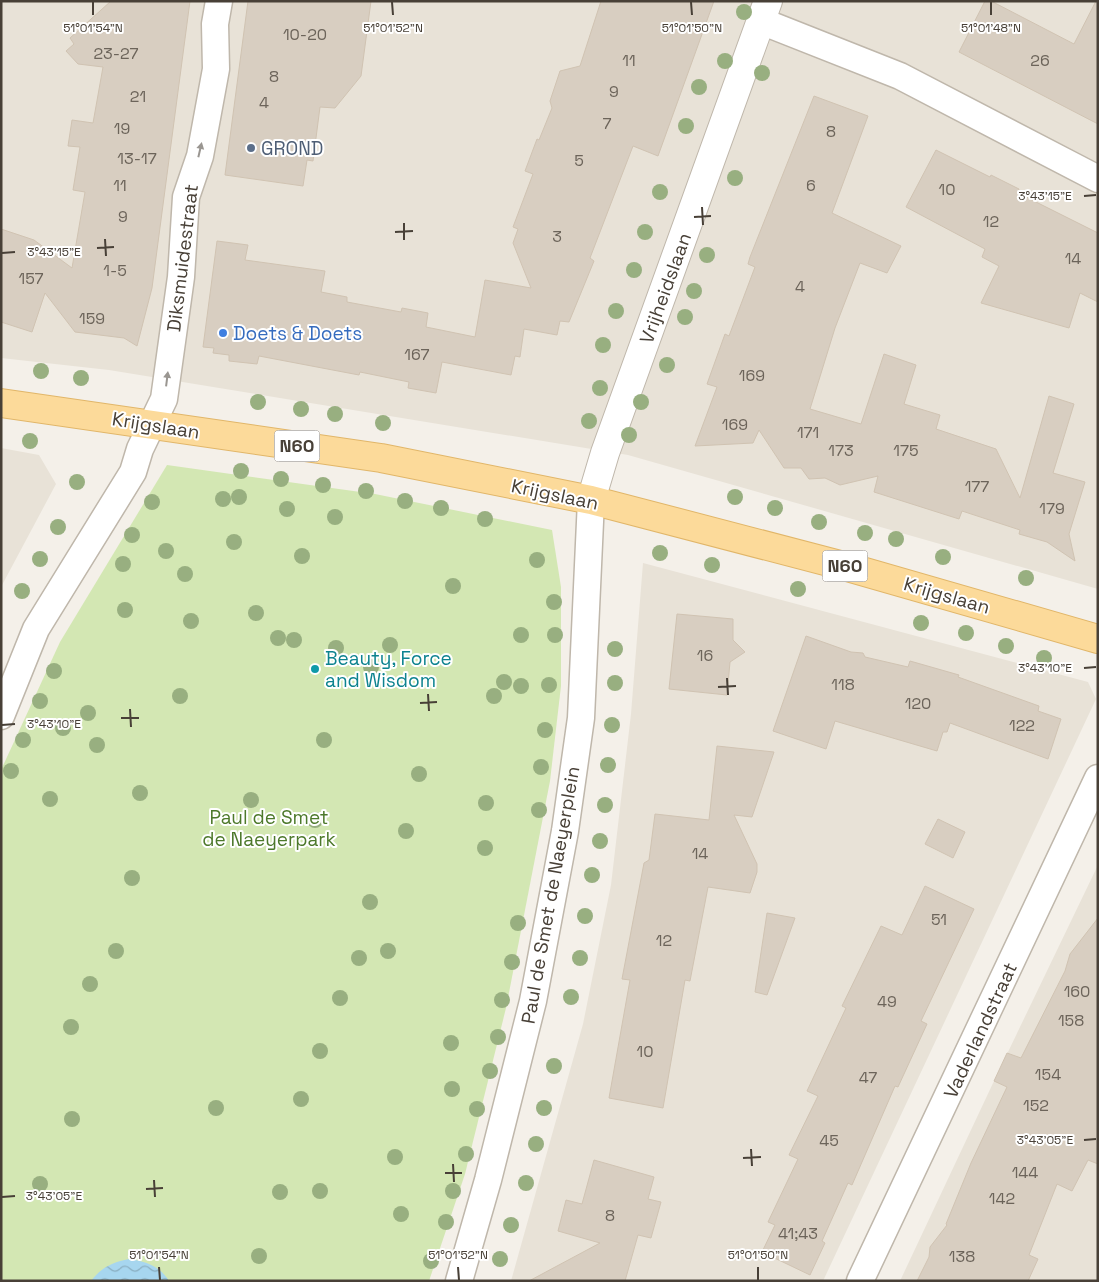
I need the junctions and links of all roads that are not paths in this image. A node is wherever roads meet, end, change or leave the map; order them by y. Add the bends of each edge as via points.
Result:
1 (219, 1) edge
2 (764, 11) edge
3 (1098, 179) edge
4 (1, 403) edge
5 (153, 425) junction
6 (591, 500) junction
7 (1098, 639) edge
8 (1, 716) edge
9 (1098, 778) edge
10 (459, 1281) edge
11 (860, 1281) edge

5 -> 1 street, Diksmuidestraat via 166,389 181,276 186,197 200,156 216,69 215,24
2 - 3 street, Vrijheidslaan via 900,76
2 - 6 street, Vrijheidslaan
4 - 5 main road, Krijgslaan / N60
5 - 6 main road, Krijgslaan / N60 via 381,458
5 - 8 street via 140,448 133,472 36,629
6 - 7 main road, Krijgslaan / N60 via 844,566
6 - 10 street, Paul de Smet de Naeyerplein via 582,718 565,831 533,1001
9 - 11 street, Vaderlandstraat

